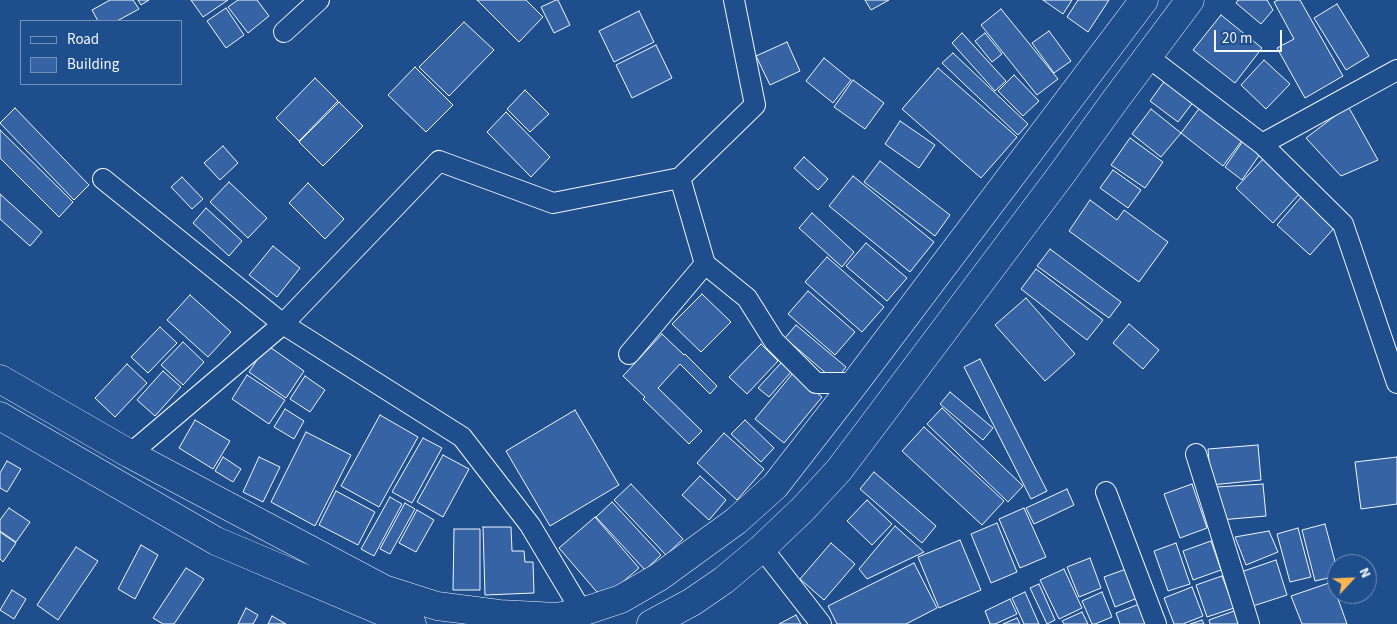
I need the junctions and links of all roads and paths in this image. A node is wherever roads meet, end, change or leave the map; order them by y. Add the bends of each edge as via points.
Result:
1 (319, 0) edge
2 (734, 0) edge
3 (1144, 0) edge
4 (1190, 0) edge
5 (284, 32) dead end
6 (1147, 56) junction
7 (1397, 70) edge
8 (1262, 144) junction
9 (103, 178) dead end
10 (680, 178) junction
11 (705, 264) junction
12 (283, 324) junction
13 (629, 354) dead end
14 (0, 379) edge
15 (855, 383) junction
16 (1397, 383) edge
17 (0, 416) edge
18 (130, 454) junction
19 (1196, 454) dead end
20 (1106, 492) dead end
21 (762, 548) junction
22 (582, 612) junction
23 (412, 624) edge
24 (651, 624) edge
25 (821, 624) edge
26 (1156, 624) edge
27 (1249, 624) edge

1 - 5 street
2 - 10 street via 755,105
3 - 15 highway
4 - 6 highway
6 - 8 street
6 - 21 highway via 839,470
7 - 8 street
8 - 16 street via 1342,224
9 - 12 street
10 - 11 street
10 - 12 street via 553,203 439,161
11 - 13 street
11 - 15 street via 747,298 774,341 816,383
12 - 18 street
12 - 22 street via 462,436 530,525
14 - 18 highway
15 - 22 highway via 775,486 736,521 644,586 621,599
17 - 23 highway via 216,541
18 - 22 highway via 384,589 437,606 499,614 557,617
19 - 27 street
20 - 26 street
21 - 24 highway via 700,597
21 - 25 street

